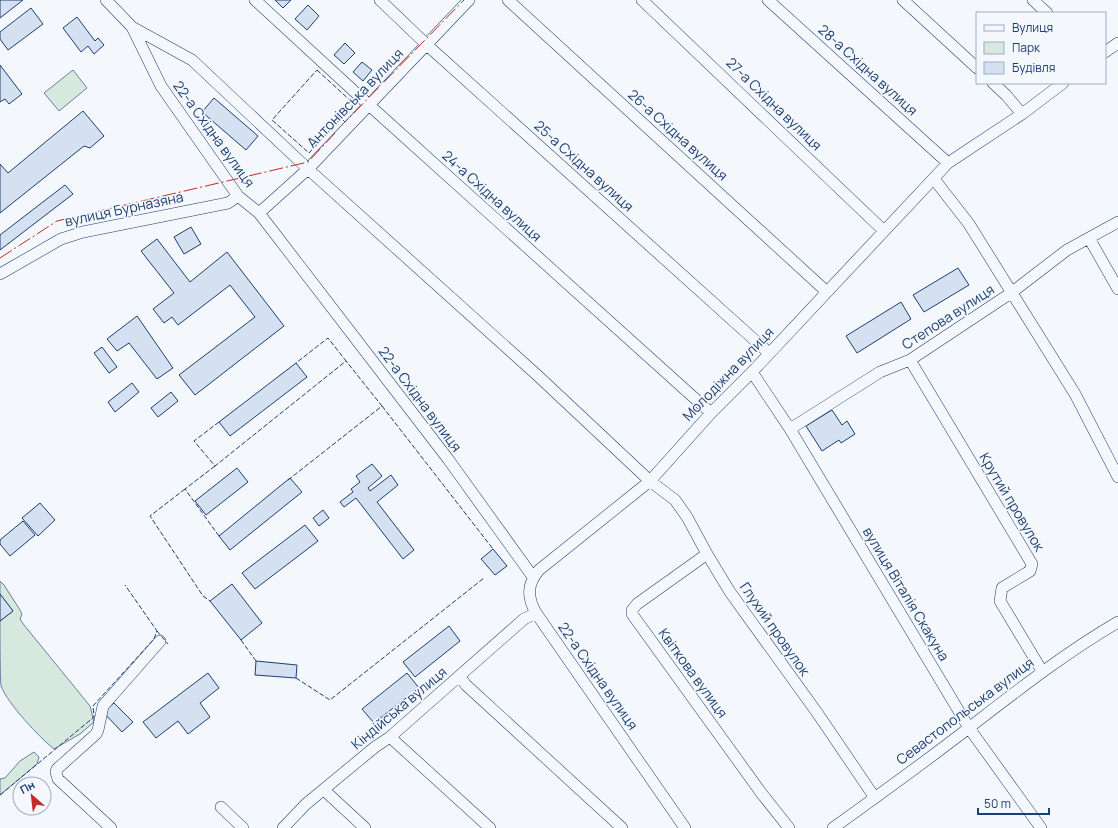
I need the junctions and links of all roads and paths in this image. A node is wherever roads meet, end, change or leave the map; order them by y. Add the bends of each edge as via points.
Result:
1 (106, 0) edge
2 (254, 0) edge
3 (380, 0) edge
4 (469, 0) edge
5 (508, 0) edge
6 (642, 0) edge
7 (768, 0) edge
8 (903, 0) edge
9 (1033, 0) edge
10 (1046, 12) edge
11 (132, 27) junction
12 (426, 45) junction
13 (976, 67) edge
14 (994, 84) edge
15 (1062, 84) edge
16 (369, 105) junction
17 (1022, 114) junction
18 (948, 163) junction
19 (308, 169) junction
20 (934, 179) junction
21 (238, 196) junction
22 (259, 214) junction
23 (1118, 222) edge
24 (884, 231) junction
25 (1089, 238) junction
26 (0, 274) edge
27 (1118, 288) edge
28 (827, 292) junction
29 (1011, 293) junction
30 (769, 353) junction
31 (910, 360) junction
32 (752, 372) junction
33 (711, 413) junction
34 (790, 429) junction
35 (1118, 477) edge
36 (650, 481) junction
37 (707, 554) junction
38 (533, 577) junction
39 (536, 613) junction
40 (1118, 622) edge
41 (160, 641) dead end
42 (1042, 671) junction
43 (460, 677) junction
44 (969, 728) junction
45 (390, 737) junction
46 (324, 790) junction
47 (875, 798) junction
48 (221, 807) dead end
49 (111, 828) edge
50 (243, 828) edge
51 (283, 828) edge
52 (365, 828) edge
53 (490, 828) edge
54 (622, 828) edge
55 (685, 828) edge
56 (789, 828) edge
57 (833, 828) edge
58 (1040, 828) edge

1 - 11 street, 22-а Східна вулиця
2 - 16 street, 24-а Східна вулиця
3 - 12 street, 25-а Східна вулиця
4 - 12 street, Антонівська вулиця
5 - 28 street, 26-а Східна вулиця
6 - 24 street, 27-а Східна вулиця
7 - 18 street, 28-а Східна вулиця
8 - 13 street
9 - 10 street
11 - 19 street, Глухий провулок via 192,60
11 - 21 street, 22-а Східна вулиця via 161,86
12 - 16 street, Антонівська вулиця
12 - 30 street, 25-а Східна вулиця
14 - 17 street
15 - 17 street, Молодіжна вулиця
16 - 19 street, Антонівська вулиця
16 - 33 street, 24-а Східна вулиця
17 - 18 street, Молодіжна вулиця
18 - 20 street, Молодіжна вулиця
19 - 22 street, Антонівська вулиця
19 - 36 street, Глухий провулок
20 - 24 street, Молодіжна вулиця
20 - 29 street via 969,224
21 - 22 street, 22-а Східна вулиця
21 - 26 street, вулиця Бурназяна via 228,202 76,234 41,249
22 - 38 street, 22-а Східна вулиця via 448,459
23 - 25 street, Степова вулиця
24 - 28 street, Молодіжна вулиця
25 - 27 street
25 - 29 street, Степова вулиця via 1067,250
28 - 30 street, Молодіжна вулиця
29 - 31 street, Степова вулиця
29 - 35 street via 1075,394
30 - 32 street, Молодіжна вулиця
31 - 34 street, Степова вулиця via 880,372
31 - 42 street, Крутий провулок via 1032,564 1030,571 1002,588 1000,601
32 - 33 street, Молодіжна вулиця
32 - 34 street, вулиця Віталія Скакуна
33 - 36 street, Молодіжна вулиця
34 - 44 street, вулиця Віталія Скакуна
36 - 37 street, Глухий провулок via 675,500
36 - 38 street, Молодіжна вулиця
37 - 47 street, Глухий провулок via 730,592
37 - 56 street, Квіткова вулиця via 637,604 632,614
38 - 39 street, 22-а Східна вулиця via 529,594
39 - 43 street, Кіндійська вулиця via 524,619
39 - 55 street, 22-а Східна вулиця
40 - 42 street, Севастопольська вулиця via 1080,644
41 - 49 street via 107,700 101,711 96,734 56,772 58,779
42 - 44 street, Севастопольська вулиця
43 - 45 street, Кіндійська вулиця
43 - 54 street via 471,690
44 - 47 street, Севастопольська вулиця
44 - 58 street, вулиця Віталія Скакуна
45 - 46 street, Кіндійська вулиця
45 - 53 street
46 - 51 street, Кіндійська вулиця
46 - 52 street
47 - 57 street, Севастопольська вулиця
48 - 50 street

